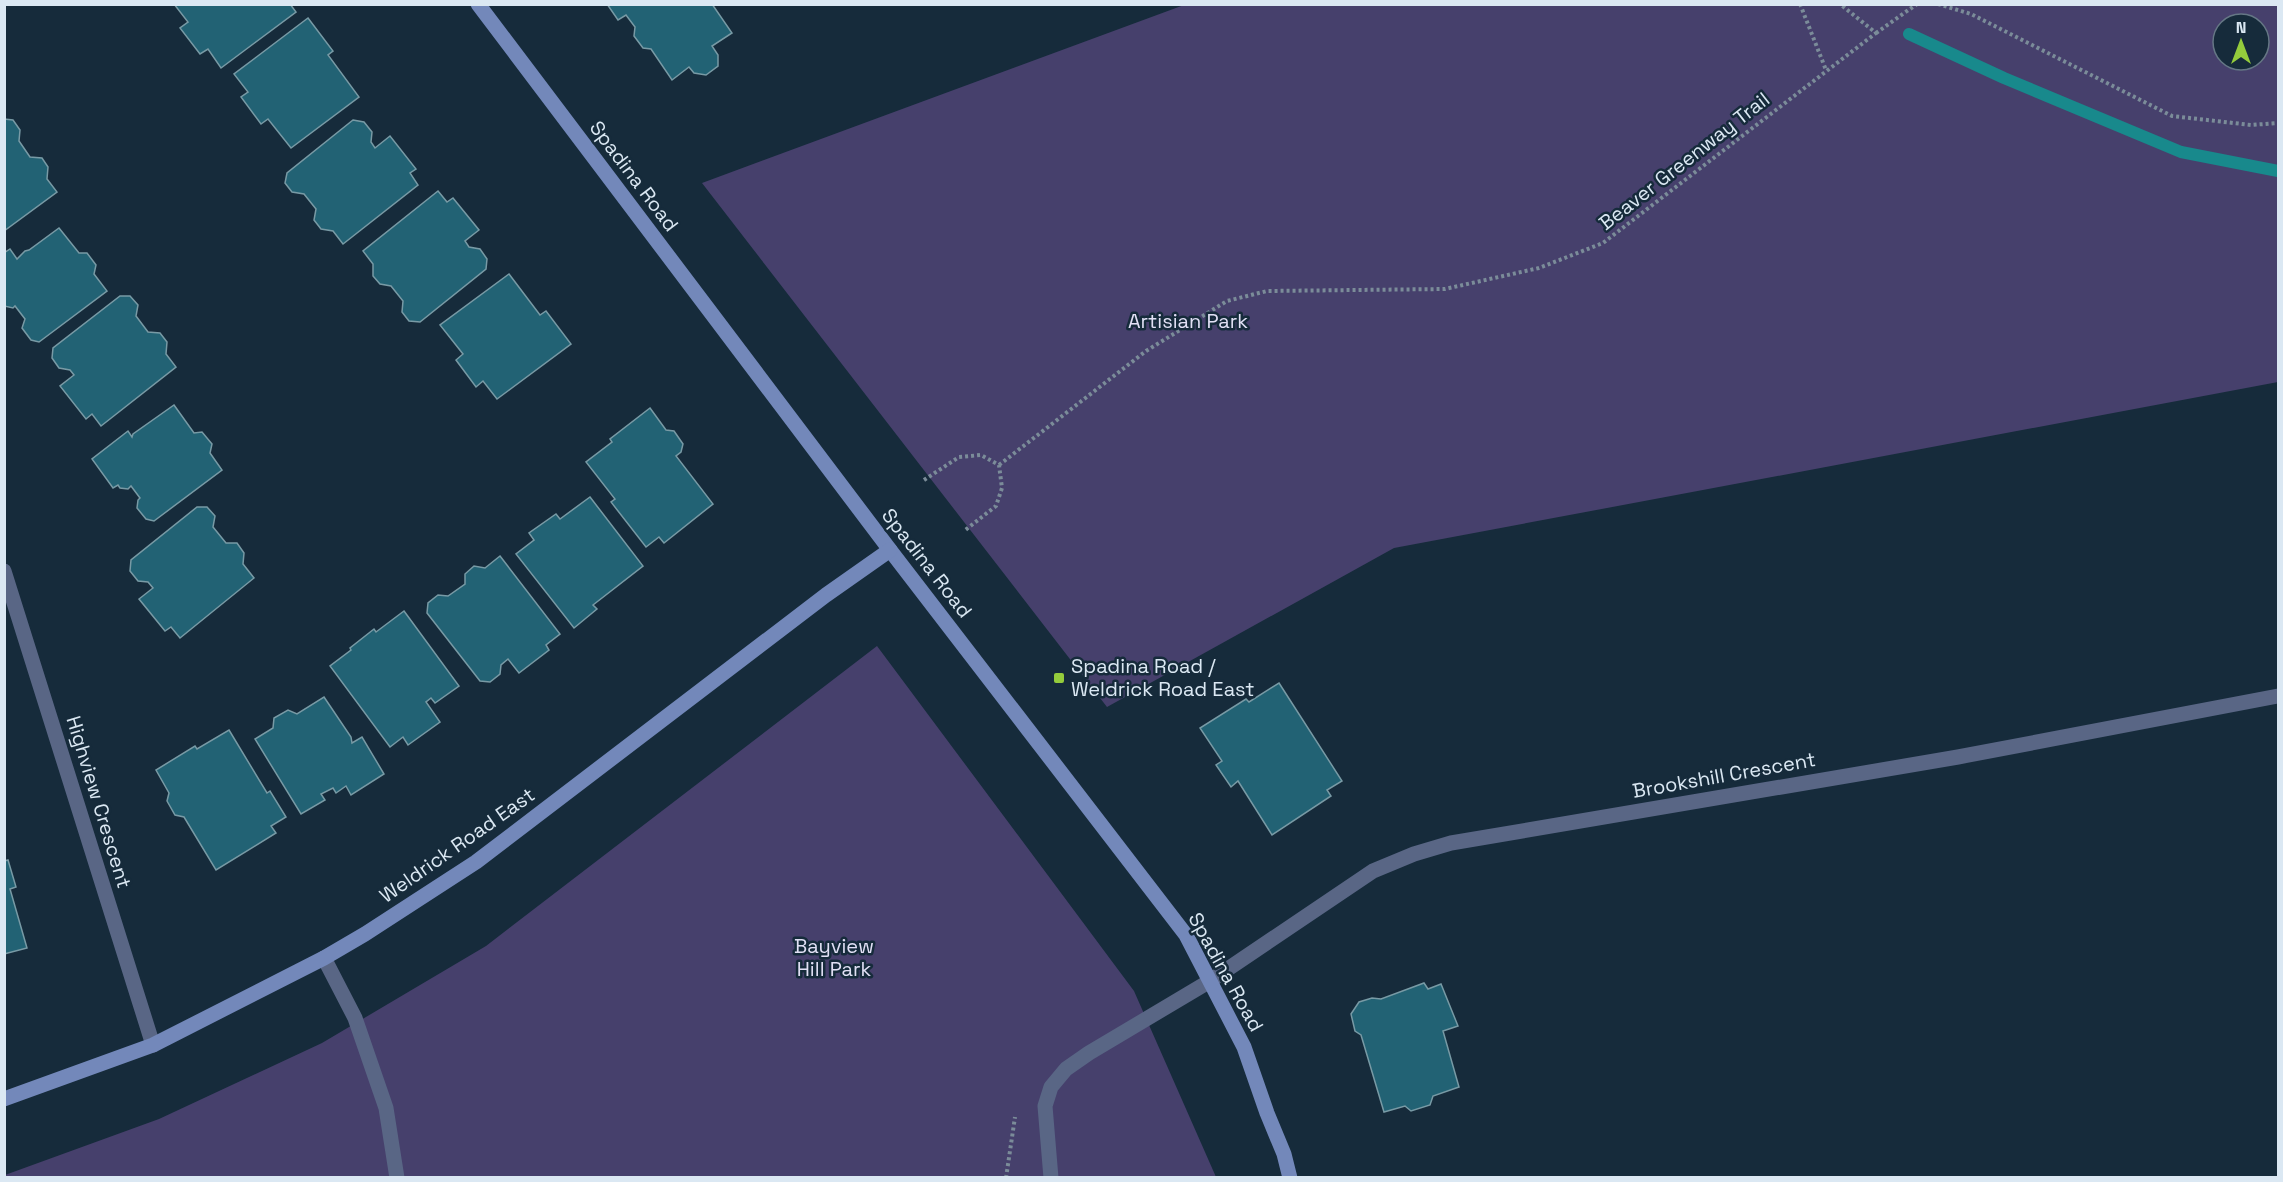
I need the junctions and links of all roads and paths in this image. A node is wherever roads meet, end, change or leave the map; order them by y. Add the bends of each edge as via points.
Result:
1 (478, 4) edge
2 (1800, 4) edge
3 (1840, 4) edge
4 (1917, 4) edge
5 (1938, 4) edge
6 (1876, 33) junction
7 (1826, 70) junction
8 (2278, 123) edge
9 (999, 465) junction
10 (924, 480) dead end
11 (964, 531) dead end
12 (890, 550) junction
13 (4, 571) edge
14 (2278, 696) edge
15 (324, 958) junction
16 (1210, 981) junction
17 (153, 1045) junction
18 (4, 1099) edge
19 (397, 1178) edge
20 (1052, 1178) edge
21 (1290, 1178) edge

1 - 12 street, Spadina Road
2 - 7 path
3 - 6 path
4 - 6 path, Beaver Greenway Trail
5 - 8 path via 1971,14 2172,116 2251,125
6 - 7 path, Beaver Greenway Trail
7 - 9 path, Beaver Greenway Trail via 1603,243 1539,268 1445,289 1267,291 1227,302 1146,351
9 - 10 path via 981,455 959,457
9 - 11 path via 1002,488 996,506
12 - 15 street, Weldrick Road East via 476,862
12 - 16 street, Spadina Road via 1186,935
13 - 17 street, Highview Crescent
14 - 16 street, Brookshill Crescent via 1958,757 1451,843 1373,871
15 - 17 street, Weldrick Road East
15 - 19 street via 355,1018 386,1108
16 - 20 street, Brookshill Crescent via 1089,1053 1066,1069 1051,1087 1045,1106
16 - 21 street, Spadina Road via 1244,1047
17 - 18 street, Weldrick Road East

